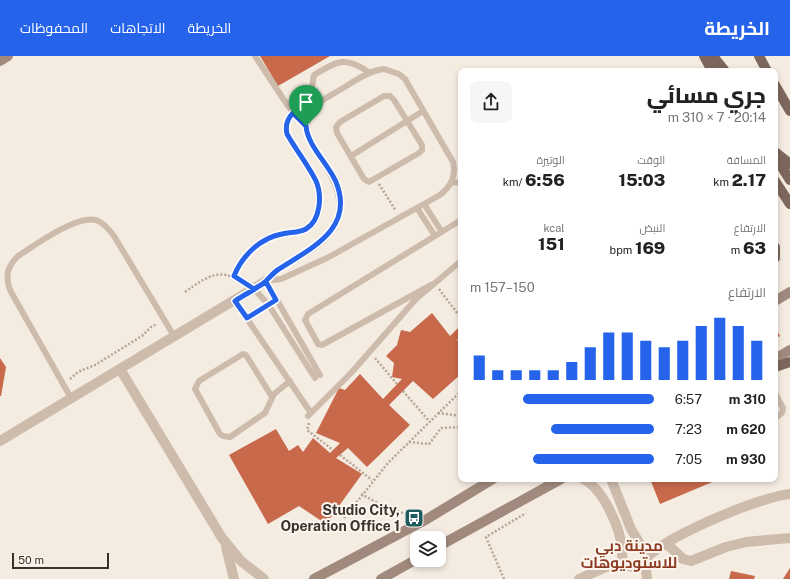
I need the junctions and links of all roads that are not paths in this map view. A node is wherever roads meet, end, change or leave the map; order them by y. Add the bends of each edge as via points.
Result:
1 (8, 56) edge
2 (255, 56) edge
3 (704, 56) edge
4 (712, 56) edge
5 (0, 60) edge
6 (710, 68) edge
7 (722, 68) edge
8 (370, 73) junction
9 (778, 90) edge
10 (314, 108) junction
11 (423, 111) junction
12 (790, 111) edge
13 (407, 121) junction
14 (306, 126) junction
15 (778, 154) edge
16 (351, 156) junction
17 (778, 161) edge
18 (790, 164) edge
19 (454, 169) junction
20 (458, 170) edge
21 (790, 180) edge
22 (452, 182) junction
23 (458, 183) edge
24 (778, 186) edge
25 (424, 204) junction
26 (790, 204) edge
27 (417, 208) junction
28 (458, 222) edge
29 (442, 232) junction
30 (435, 236) junction
31 (458, 263) edge
32 (266, 282) junction
33 (433, 284) junction
34 (254, 289) junction
35 (790, 292) edge
36 (778, 299) edge
37 (276, 300) junction
38 (235, 301) junction
39 (268, 304) junction
40 (247, 318) junction
41 (174, 336) junction
42 (790, 350) edge
43 (778, 357) edge
44 (790, 362) edge
45 (778, 366) edge
46 (120, 369) junction
47 (290, 381) junction
48 (272, 397) junction
49 (71, 398) junction
50 (778, 400) edge
51 (778, 415) edge
52 (0, 441) edge
53 (488, 482) edge
54 (556, 482) edge
55 (587, 482) edge
56 (608, 482) edge
57 (612, 482) edge
58 (597, 489) junction
59 (790, 494) edge
60 (627, 519) junction
61 (615, 525) junction
62 (222, 538) junction
63 (790, 538) edge
64 (446, 542) edge
65 (666, 543) junction
66 (641, 544) junction
67 (622, 553) junction
68 (645, 559) junction
69 (410, 563) edge
70 (630, 566) junction
71 (601, 573) edge
72 (647, 578) edge
73 (234, 579) edge
74 (264, 579) edge
75 (314, 579) edge
76 (380, 579) edge
77 (579, 579) edge

1 - 5 street
2 - 14 lane via 293,113
3 - 6 main road
4 - 7 main road
8 - 10 lane via 321,101
8 - 10 lane via 359,62 343,57 314,75
8 - 11 lane via 384,69 399,74 405,79
9 - 12 main road
10 - 14 lane via 308,116
11 - 13 lane
11 - 19 lane via 450,156
13 - 16 lane
13 - 16 lane via 394,100 387,96 340,122 336,130
13 - 16 lane via 422,145 419,153 369,182 365,180
14 - 32 lane via 309,138 336,182 340,203 338,214 322,241 277,271
15 - 18 main road
17 - 21 main road
19 - 20 lane
19 - 22 lane
22 - 23 lane
22 - 25 lane via 447,189
24 - 26 main road
25 - 27 lane
25 - 29 lane
27 - 30 lane
27 - 32 lane via 316,263 281,279
28 - 29 lane
29 - 30 lane
30 - 33 lane via 308,314 305,320 318,344 322,345
31 - 33 lane
32 - 34 street
32 - 37 lane
33 - 47 lane via 309,414
34 - 38 street
34 - 39 lane
35 - 36 street
37 - 39 lane
37 - 39 lane via 318,377
38 - 40 lane
38 - 41 street
39 - 40 lane
40 - 47 lane
41 - 46 street
41 - 49 lane via 114,236 103,224 95,220 77,222 18,256 7,271 10,290
42 - 43 street
44 - 45 main road
46 - 49 street
46 - 62 street
47 - 48 lane
48 - 48 lane via 246,355 242,354 199,381 195,389 220,434 226,437 234,436 262,416 268,409
49 - 52 street
50 - 51 lane via 783,411
53 - 75 street via 427,519
54 - 64 street
55 - 58 street
56 - 58 street
57 - 60 street
58 - 61 street
59 - 65 street via 763,500 714,519
60 - 61 street
60 - 66 street
61 - 67 street
62 - 73 street via 232,564
62 - 74 street via 241,561
63 - 65 street via 746,542 691,561 683,560
65 - 66 street
65 - 68 street
66 - 67 street via 632,542
66 - 68 street via 646,551
67 - 70 street
67 - 71 street
68 - 70 street via 638,566
68 - 72 street
69 - 76 street
70 - 71 street
70 - 72 street
71 - 77 street

